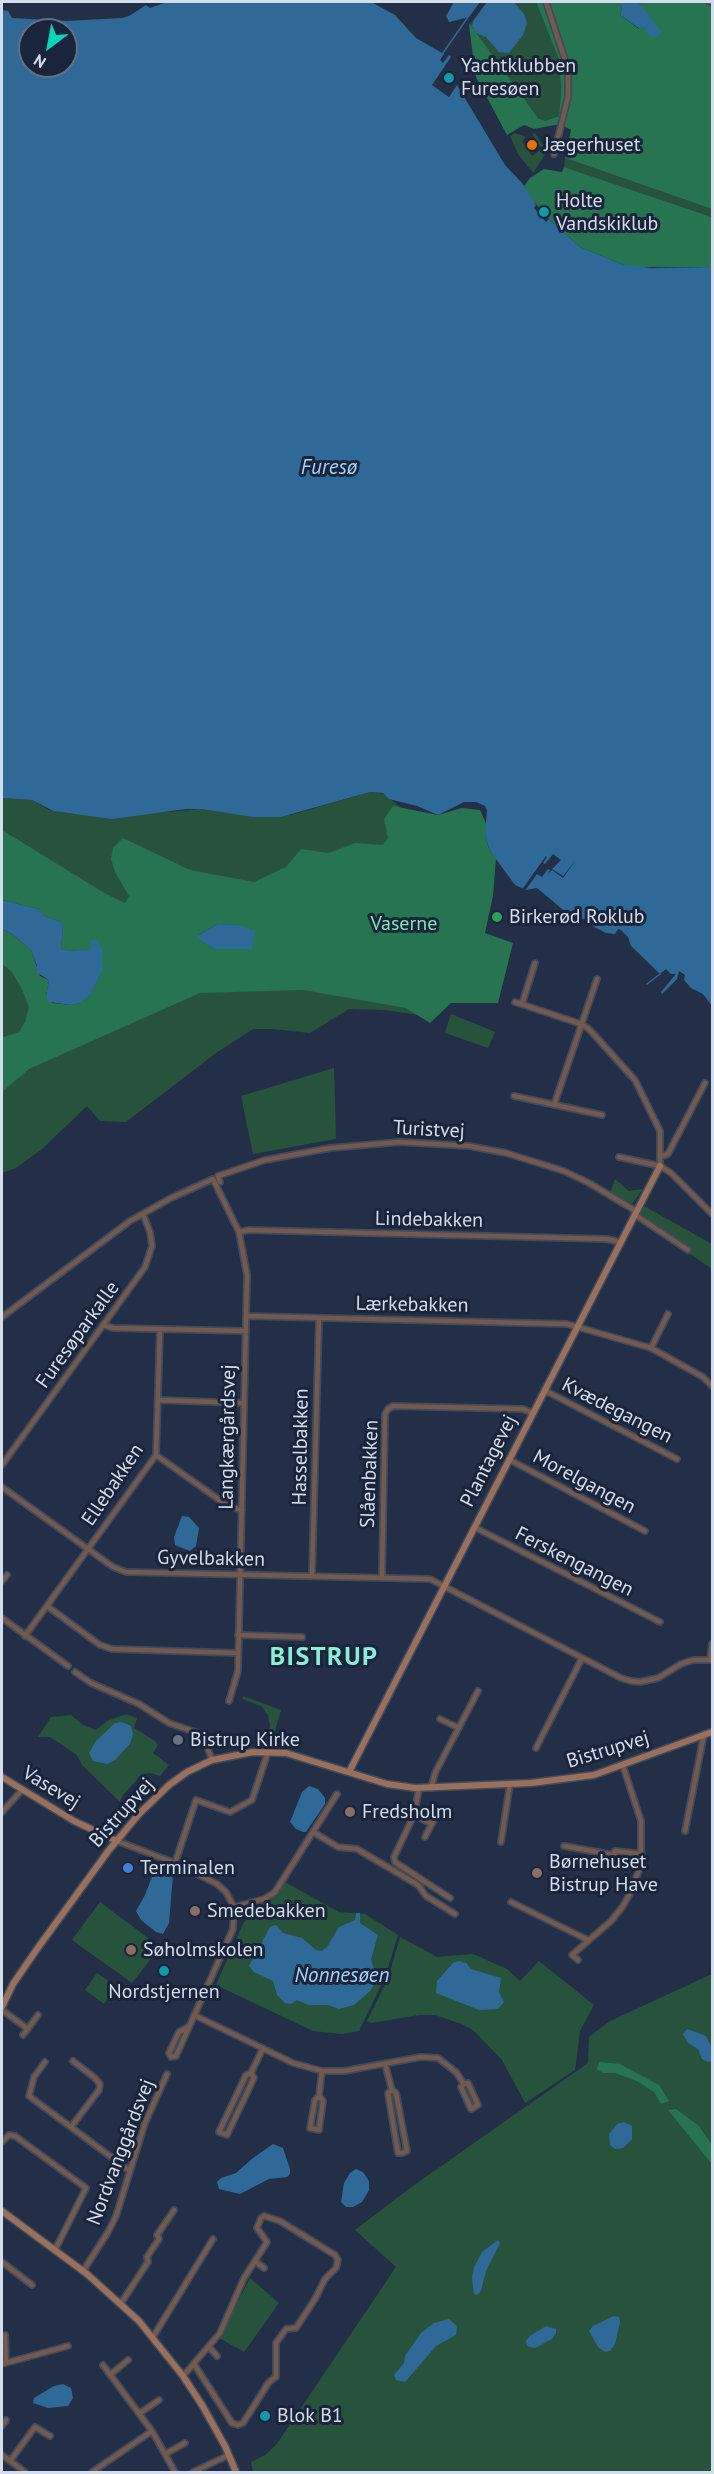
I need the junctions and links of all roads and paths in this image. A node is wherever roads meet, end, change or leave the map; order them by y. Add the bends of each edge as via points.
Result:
1 (546, 2) edge
2 (554, 154) dead end
3 (535, 963) dead end
4 (597, 979) dead end
5 (515, 1002) dead end
6 (522, 1004) junction
7 (582, 1024) junction
8 (705, 1083) dead end
9 (514, 1096) dead end
10 (555, 1105) junction
11 (602, 1115) dead end
12 (619, 1157) dead end
13 (660, 1157) junction
14 (660, 1166) junction
15 (220, 1182) dead end
16 (635, 1212) junction
17 (143, 1214) junction
18 (712, 1214) edge
19 (238, 1232) junction
20 (619, 1242) junction
21 (688, 1250) dead end
22 (668, 1314) dead end
23 (246, 1316) junction
24 (2, 1317) edge
25 (319, 1318) junction
26 (103, 1325) junction
27 (576, 1327) junction
28 (159, 1330) junction
29 (246, 1331) junction
30 (651, 1348) junction
31 (712, 1386) edge
32 (544, 1390) junction
33 (158, 1400) junction
34 (243, 1403) junction
35 (532, 1413) junction
36 (156, 1455) junction
37 (677, 1459) dead end
38 (508, 1460) junction
39 (2, 1465) edge
40 (2, 1486) edge
41 (242, 1510) junction
42 (474, 1527) junction
43 (645, 1531) dead end
44 (88, 1549) junction
45 (7, 1575) dead end
46 (240, 1575) junction
47 (312, 1576) junction
48 (382, 1578) junction
49 (2, 1581) edge
50 (444, 1586) junction
51 (47, 1606) junction
52 (2, 1618) edge
53 (660, 1622) dead end
54 (238, 1635) junction
55 (25, 1636) junction
56 (302, 1637) dead end
57 (712, 1644) edge
58 (238, 1653) junction
59 (582, 1658) junction
60 (711, 1660) edge
61 (68, 1666) dead end
62 (75, 1672) dead end
63 (478, 1691) dead end
64 (230, 1701) dead end
65 (440, 1719) dead end
66 (459, 1728) junction
67 (712, 1732) edge
68 (704, 1734) junction
69 (536, 1748) dead end
70 (268, 1752) junction
71 (212, 1760) junction
72 (623, 1766) junction
73 (349, 1772) junction
74 (2, 1777) edge
75 (510, 1784) junction
76 (419, 1788) junction
77 (431, 1788) junction
78 (22, 1790) junction
79 (338, 1794) dead end
80 (2, 1812) edge
81 (414, 1815) junction
82 (436, 1816) dead end
83 (432, 1824) junction
84 (685, 1831) dead end
85 (313, 1832) junction
86 (425, 1837) dead end
87 (117, 1841) junction
88 (501, 1842) dead end
89 (564, 1846) dead end
90 (642, 1854) junction
91 (614, 1855) junction
92 (175, 1863) junction
93 (641, 1863) junction
94 (450, 1898) dead end
95 (511, 1902) dead end
96 (234, 1907) junction
97 (455, 1914) dead end
98 (588, 1940) junction
99 (578, 1960) dead end
100 (2, 2009) edge
101 (38, 2015) dead end
102 (194, 2015) junction
103 (188, 2027) junction
104 (28, 2029) junction
105 (23, 2035) dead end
106 (263, 2048) junction
107 (73, 2061) dead end
108 (45, 2062) dead end
109 (385, 2064) junction
110 (322, 2071) junction
111 (251, 2073) junction
112 (167, 2074) dead end
113 (464, 2084) junction
114 (392, 2090) junction
115 (319, 2097) junction
116 (71, 2127) junction
117 (2, 2142) edge
118 (130, 2171) junction
119 (174, 2210) dead end
120 (2, 2211) edge
121 (213, 2239) dead end
122 (55, 2250) junction
123 (255, 2261) junction
124 (2, 2262) edge
125 (264, 2268) dead end
126 (83, 2271) junction
127 (32, 2284) dead end
128 (121, 2302) junction
129 (5, 2335) dead end
130 (153, 2337) junction
131 (68, 2346) dead end
132 (209, 2347) junction
133 (218, 2356) dead end
134 (128, 2360) dead end
135 (4, 2363) edge
136 (194, 2364) junction
137 (103, 2365) dead end
138 (111, 2374) junction
139 (183, 2376) junction
140 (159, 2400) dead end
141 (140, 2413) junction
142 (6, 2420) dead end
143 (2, 2426) edge
144 (152, 2431) junction
145 (50, 2436) dead end
146 (185, 2443) dead end
147 (165, 2454) junction
148 (2, 2455) edge
149 (229, 2455) junction
150 (10, 2461) junction
151 (25, 2472) edge
152 (92, 2472) edge
153 (175, 2472) edge
154 (193, 2472) edge
155 (236, 2472) edge

1 - 2 street via 568,69 568,96
3 - 6 street
4 - 7 street
5 - 6 street, Plantagevej
6 - 7 street, Plantagevej
7 - 10 street
7 - 13 street, Plantagevej via 640,1088 660,1131
8 - 13 street via 668,1154
9 - 10 street
10 - 11 street
12 - 14 street
13 - 14 street, Plantagevej
14 - 16 street, Plantagevej
14 - 18 street
15 - 16 street, Turistvej via 218,1176 265,1160 330,1148 400,1142 450,1144 535,1161 589,1183
16 - 20 street, Plantagevej
16 - 21 street, Turistvej
17 - 19 street, Langkærgårdsvej via 213,1179
17 - 24 street
17 - 26 street, Furesøparkalle via 150,1232 150,1258
19 - 20 street, Lindebakken
19 - 23 street, Langkærgårdsvej via 247,1275
20 - 27 street, Plantagevej
22 - 30 street
23 - 25 street, Lærkebakken
23 - 29 street, Langkærgårdsvej
25 - 27 street, Lærkebakken
25 - 47 street, Hasselbakken
26 - 28 street
26 - 39 street, Furesøparkalle
27 - 30 street, Lærkebakken
27 - 32 street, Plantagevej
28 - 29 street
28 - 33 street, Ellebakken
29 - 34 street, Langkærgårdsvej
30 - 31 street, Lærkebakken
32 - 35 street, Plantagevej
32 - 37 street, Kvædegangen
33 - 34 street
33 - 36 street, Ellebakken
34 - 41 street, Langkærgårdsvej
35 - 38 street, Plantagevej
35 - 48 street, Slåenbakken via 524,1409 388,1409
36 - 41 street via 228,1506
36 - 44 street, Ellebakken
38 - 42 street, Plantagevej
38 - 43 street, Morelgangen
40 - 44 street, Gyvelbakken
41 - 46 street, Langkærgårdsvej
42 - 50 street, Plantagevej
42 - 53 street, Ferskengangen
44 - 46 street, Gyvelbakken via 126,1572
44 - 51 street, Ellebakken
45 - 49 street
46 - 47 street, Gyvelbakken
46 - 54 street, Langkærgårdsvej
47 - 48 street, Gyvelbakken
48 - 50 street, Gyvelbakken via 430,1579
50 - 59 street, Gyvelbakken
50 - 73 street, Plantagevej
51 - 55 street, Ellebakken
51 - 58 street via 100,1645 112,1649
52 - 55 street
54 - 56 street
54 - 58 street, Langkærgårdsvej
55 - 61 street
57 - 60 street
58 - 64 street, Langkærgårdsvej
59 - 60 street, Gyvelbakken via 621,1678 640,1682 658,1678 681,1664
59 - 69 street
62 - 71 street via 169,1723 198,1733 204,1738
63 - 66 street
65 - 66 street
66 - 77 street
67 - 68 street, Bistrupvej
68 - 72 street, Bistrupvej
68 - 84 street
70 - 71 street, Bistrupvej
70 - 73 street, Bistrupvej via 296,1755
70 - 92 street via 252,1800 230,1812 196,1800
71 - 87 street, Bistrupvej via 162,1791
72 - 75 street, Bistrupvej via 572,1780
72 - 90 street via 641,1821
73 - 76 street, Bistrupvej via 387,1784
74 - 78 street, Vasevej
75 - 77 street, Bistrupvej
75 - 88 street
76 - 77 street, Bistrupvej
76 - 81 street
78 - 80 street
78 - 87 street, Vasevej
79 - 85 street
81 - 83 street
81 - 94 street via 394,1857 395,1863
82 - 83 street
83 - 86 street
85 - 96 street via 275,1892
85 - 97 street via 338,1846 357,1849
87 - 92 street
87 - 100 street, Bistrupvej via 13,1984
89 - 91 street
90 - 91 street via 615,1851
90 - 93 street
91 - 93 street via 614,1860
92 - 96 street via 222,1888
93 - 98 street via 623,1906
95 - 98 street
96 - 102 street, Nordvanggårdsvej via 233,1929
98 - 99 street via 572,1955
100 - 104 street
101 - 104 street
102 - 103 street, Nordvanggårdsvej
102 - 106 street
103 - 103 street, Nordvanggårdsvej via 179,2032 171,2057 176,2056
104 - 105 street
106 - 110 street via 293,2063
106 - 111 street
107 - 116 street via 100,2084
108 - 116 street via 34,2077 28,2096
109 - 110 street
109 - 113 street via 438,2058 448,2063
109 - 114 street
110 - 115 street
111 - 111 street via 246,2075 219,2132 227,2135 254,2079
112 - 118 street, Nordvanggårdsvej via 145,2123
113 - 113 street via 468,2083 478,2105 471,2109 461,2086
114 - 114 street via 388,2093 398,2153 407,2151 396,2092
115 - 115 street via 315,2100 310,2128 319,2130 323,2101
116 - 118 street
117 - 122 street via 15,2136 86,2188
118 - 126 street, Nordvanggårdsvej via 108,2232
119 - 128 street via 157,2235 159,2239 147,2257 148,2262
120 - 122 street
121 - 130 street
122 - 126 street
123 - 125 street
123 - 132 street
123 - 136 street via 267,2242 257,2228 257,2222 264,2216 280,2221 338,2260 296,2328 286,2329 276,2343 276,2377 243,2423 232,2423
124 - 127 street
126 - 128 street
128 - 130 street
129 - 135 street
130 - 139 street
131 - 135 street
132 - 133 street
132 - 136 street
134 - 138 street
136 - 139 street
137 - 138 street
138 - 141 street
139 - 149 street
140 - 141 street
141 - 144 street
142 - 143 street
144 - 147 street
144 - 152 street
145 - 150 street via 35,2427
146 - 147 street
147 - 153 street
148 - 150 street
149 - 154 street
149 - 155 street
150 - 151 street

